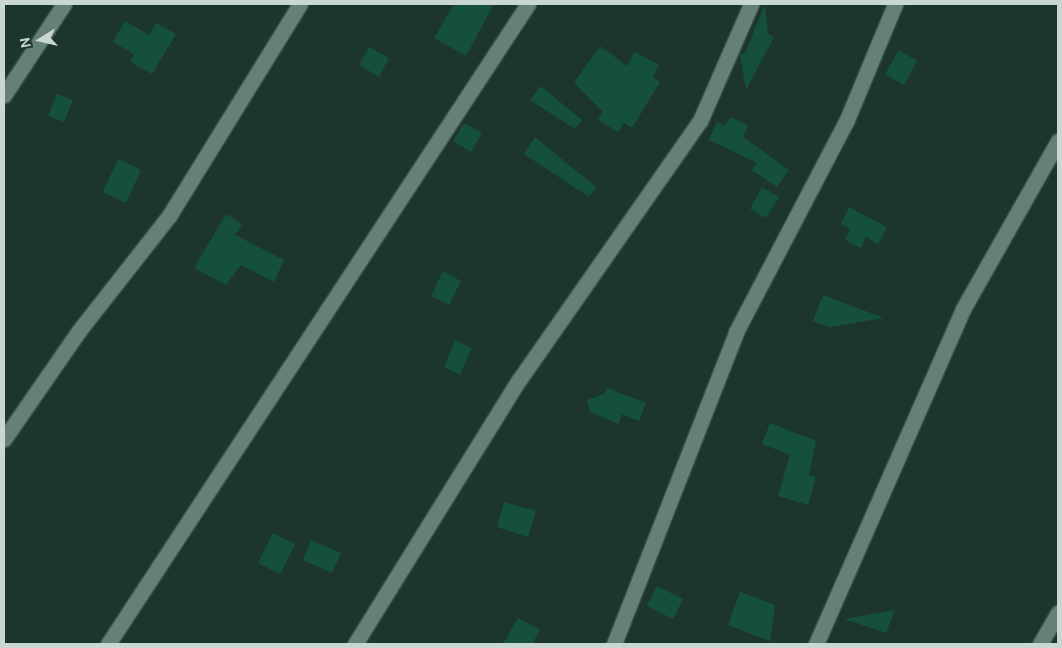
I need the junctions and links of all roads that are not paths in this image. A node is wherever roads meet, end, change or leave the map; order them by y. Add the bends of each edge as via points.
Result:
1 (64, 4) edge
2 (300, 4) edge
3 (528, 4) edge
4 (751, 4) edge
5 (896, 4) edge
6 (4, 96) edge
7 (1058, 141) edge
8 (4, 439) edge
9 (1058, 613) edge
10 (108, 644) edge
11 (355, 644) edge
12 (614, 644) edge
13 (816, 644) edge
14 (1040, 644) edge

1 - 6 street
2 - 8 street via 169,216 78,332
3 - 10 street
4 - 11 street via 700,121 519,380
5 - 12 street via 846,122 736,332
7 - 13 street via 963,309
9 - 14 street

